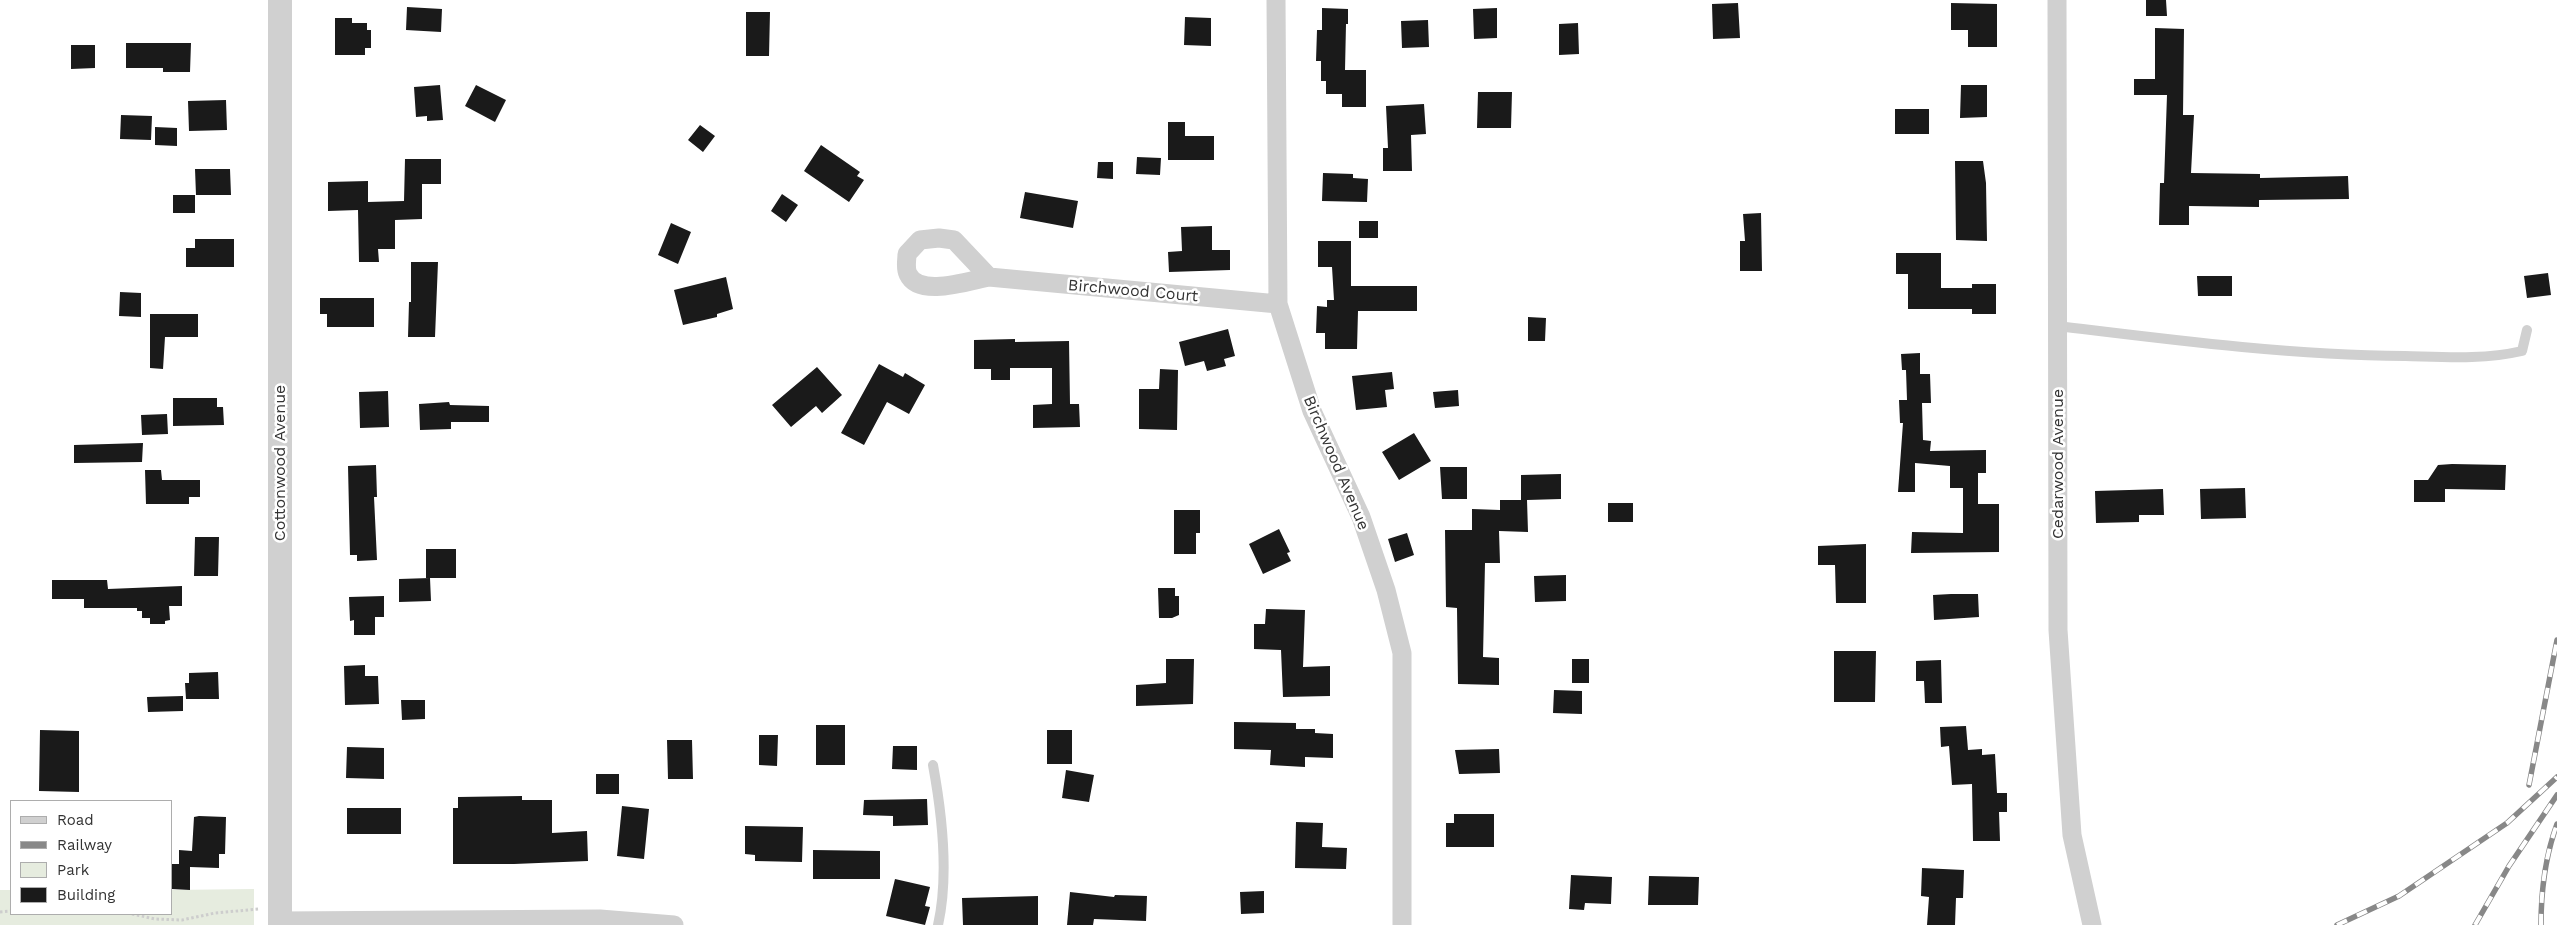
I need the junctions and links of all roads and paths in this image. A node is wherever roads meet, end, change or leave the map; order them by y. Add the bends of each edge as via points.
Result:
1 (280, 0) edge
2 (1276, 0) edge
3 (2057, 0) edge
4 (989, 277) dead end
5 (1278, 304) junction
6 (2058, 326) junction
7 (2527, 330) dead end
8 (933, 765) dead end
9 (137, 915) edge
10 (280, 923) edge
11 (674, 925) edge
12 (938, 925) edge
13 (1402, 925) edge
14 (2092, 925) edge

1 - 10 street, Cottonwood Avenue
2 - 5 street, Birchwood Avenue
3 - 6 street, Cedarwood Avenue
4 - 5 street, Birchwood Court
5 - 13 street, Birchwood Avenue via 1312,411 1360,517 1386,590 1402,653
6 - 7 lane via 2254,350 2494,357 2522,351
6 - 14 street, Cedarwood Avenue via 2058,630 2072,835
8 - 12 lane via 941,822 942,892
9 - 10 path via 182,920 215,913 267,909
10 - 11 street via 600,919

